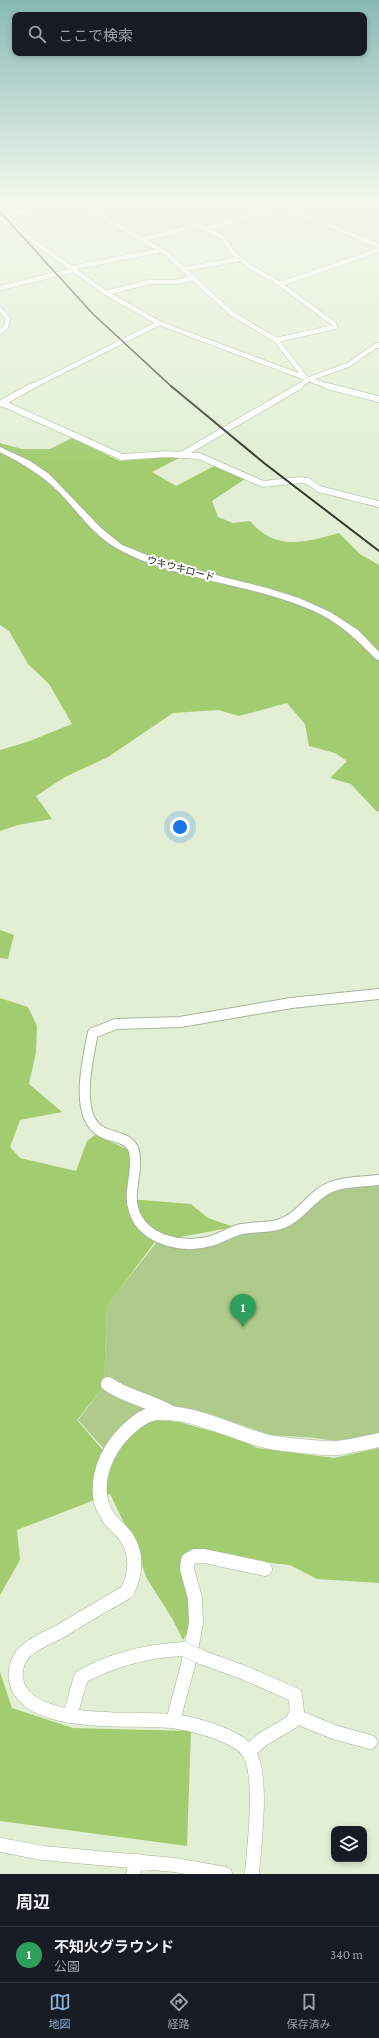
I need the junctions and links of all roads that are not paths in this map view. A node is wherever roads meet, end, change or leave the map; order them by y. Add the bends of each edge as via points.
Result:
1 (100, 288) edge
2 (124, 288) edge
3 (205, 288) edge
4 (286, 288) edge
5 (106, 293) junction
6 (0, 309) edge
7 (159, 323) junction
8 (0, 332) edge
9 (276, 340) junction
10 (379, 346) edge
11 (307, 378) junction
12 (379, 399) edge
13 (1, 403) edge
14 (0, 449) edge
15 (183, 454) junction
16 (379, 504) edge
17 (379, 657) edge
18 (379, 994) edge
19 (379, 1180) edge
20 (108, 1384) dead end
21 (174, 1414) junction
22 (379, 1440) edge
23 (265, 1569) dead end
24 (70, 1716) junction
25 (295, 1716) junction
26 (173, 1720) junction
27 (370, 1742) dead end
28 (248, 1752) junction
29 (0, 1845) edge
30 (135, 1868) edge
31 (225, 1874) edge
32 (252, 1874) edge

1 - 5 street
2 - 5 street
3 - 9 street via 231,313
4 - 9 street via 326,317 335,327
5 - 7 street
6 - 8 street via 8,319 6,327
7 - 11 street
7 - 13 street
9 - 11 street
10 - 11 street via 348,365
11 - 12 street via 337,390
11 - 15 street via 306,382
13 - 15 street via 122,457
14 - 17 street, ウキウキロード via 51,480 96,530 116,545 152,561 302,601 353,631
15 - 16 street via 199,456 263,484 308,481 319,489
18 - 19 street via 291,1003 180,1022 116,1024 101,1028 93,1033 85,1073 85,1093 88,1114 97,1129 127,1141 132,1146 135,1157 132,1200 134,1211 140,1224 163,1240 192,1244 240,1229 284,1224 326,1188
20 - 21 street via 115,1390 146,1400
21 - 22 street via 224,1426 274,1443 336,1448
21 - 24 street via 156,1413 135,1422 118,1440 103,1464 99,1496 107,1515 127,1538 135,1556 134,1578 128,1592 28,1650 18,1662 14,1678 21,1694 37,1706
23 - 26 street via 204,1556 195,1556 188,1560 187,1569 195,1598 196,1623
24 - 25 street, bridge via 81,1677 88,1672 133,1655 183,1649 295,1695 298,1706
24 - 26 street
25 - 27 street via 334,1732
25 - 28 street via 290,1724 265,1737
26 - 28 street via 237,1742
28 - 32 street via 258,1797
29 - 30 street
30 - 31 street via 175,1865

